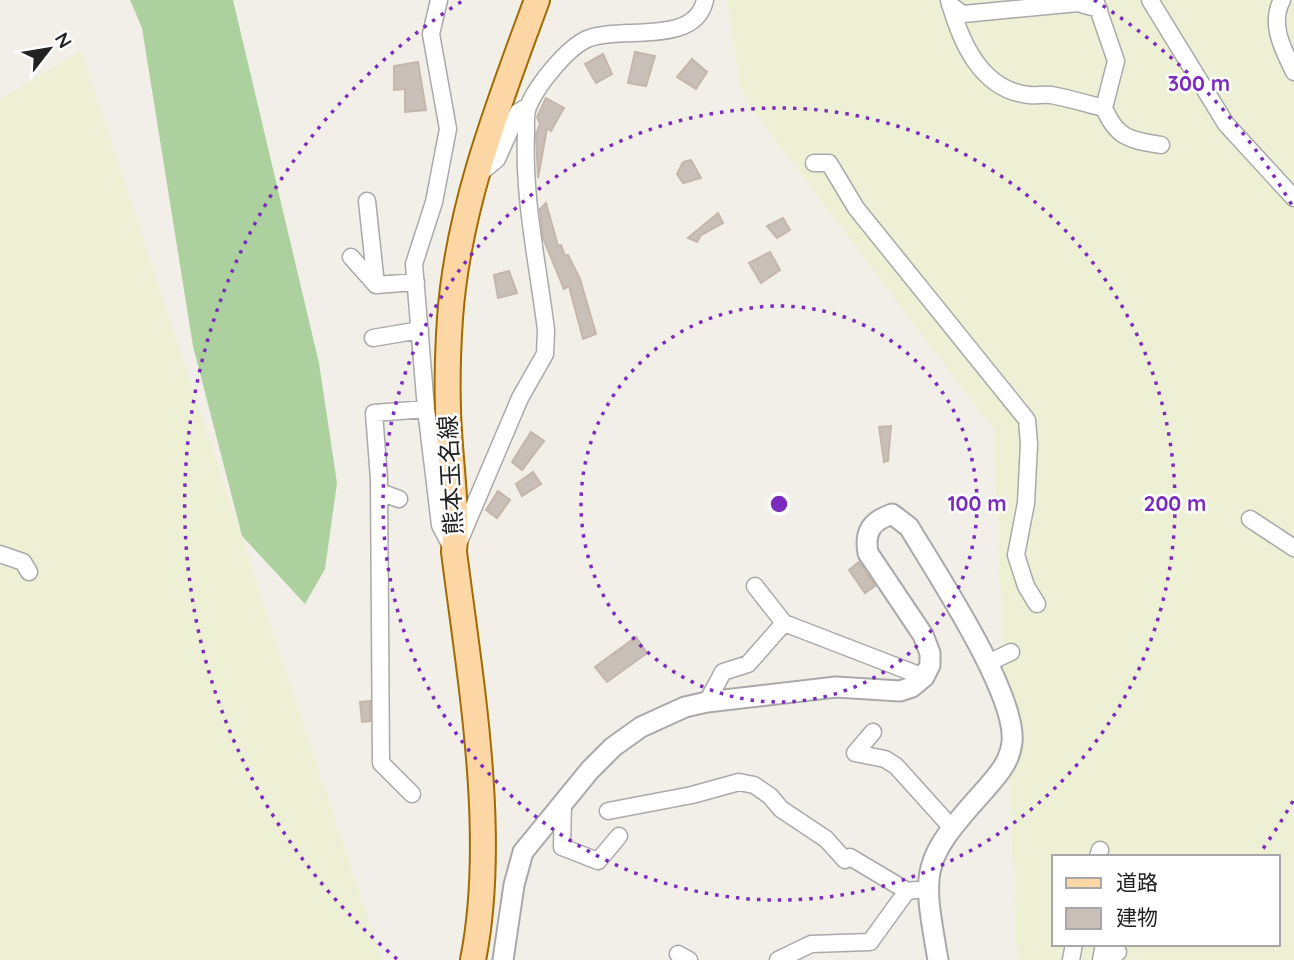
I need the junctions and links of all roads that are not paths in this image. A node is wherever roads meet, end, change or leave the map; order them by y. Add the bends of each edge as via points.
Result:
1 (439, 0) edge
2 (537, 0) edge
3 (705, 0) edge
4 (1150, 0) edge
5 (1282, 0) edge
6 (949, 3) edge
7 (1097, 4) edge
8 (1294, 72) edge
9 (527, 107) junction
10 (1104, 108) junction
11 (1161, 145) dead end
12 (814, 163) dead end
13 (475, 176) junction
14 (1294, 198) edge
15 (368, 201) dead end
16 (351, 257) dead end
17 (416, 282) junction
18 (376, 285) junction
19 (420, 330) junction
20 (373, 338) dead end
21 (426, 410) junction
22 (380, 492) junction
23 (399, 499) dead end
24 (1250, 519) dead end
25 (1294, 548) edge
26 (454, 552) junction
27 (0, 554) edge
28 (29, 572) dead end
29 (755, 586) dead end
30 (1037, 604) dead end
31 (785, 623) junction
32 (1011, 652) dead end
33 (988, 663) junction
34 (924, 677) junction
35 (707, 702) junction
36 (873, 732) dead end
37 (412, 794) dead end
38 (563, 803) junction
39 (608, 811) dead end
40 (951, 827) junction
41 (619, 836) dead end
42 (927, 890) junction
43 (907, 891) junction
44 (1110, 952) edge
45 (940, 959) edge
46 (473, 960) edge
47 (503, 960) edge
48 (778, 960) edge
49 (1101, 960) edge

1 - 17 street via 431,34 448,129 434,202 414,264
2 - 13 main road, 熊本玉名線
3 - 9 street via 703,10 685,25 662,32 608,33 586,40 564,55
4 - 14 street via 1226,124
5 - 8 street via 1276,25
6 - 7 street via 963,14
6 - 10 street via 971,57 998,82 1028,95 1048,94
7 - 10 street via 1115,61
9 - 13 street via 518,112 496,159
9 - 26 street via 525,156 545,354 520,398
10 - 11 street via 1111,125 1130,140
12 - 30 street via 829,163 856,208 1027,420 1026,503 1016,555
13 - 26 main road, 熊本玉名線 via 457,253 450,318 448,409
15 - 18 street
16 - 18 street
17 - 18 street
17 - 19 street
19 - 20 street
19 - 21 street
21 - 22 street via 374,413
21 - 26 street via 439,525
22 - 23 street
22 - 37 street via 382,764
24 - 25 street
26 - 46 main road, 熊本玉名線 via 480,799 483,893
27 - 28 street via 23,562
29 - 31 street
31 - 34 street
31 - 35 street via 748,664 723,673
32 - 33 street
33 - 34 street via 909,527 892,514 869,527 868,553 923,635 930,653
33 - 40 street via 1009,719 1012,741 1006,763
34 - 35 street via 900,691 836,687
35 - 38 street via 663,716 622,740
36 - 40 street via 855,753 896,766
38 - 41 street via 562,847 598,861
38 - 47 street via 523,852
39 - 43 street via 738,782 754,785 826,839 845,860 850,858
40 - 42 street via 933,857
42 - 43 street
42 - 45 street
43 - 48 street via 870,942 811,944
44 - 49 street

